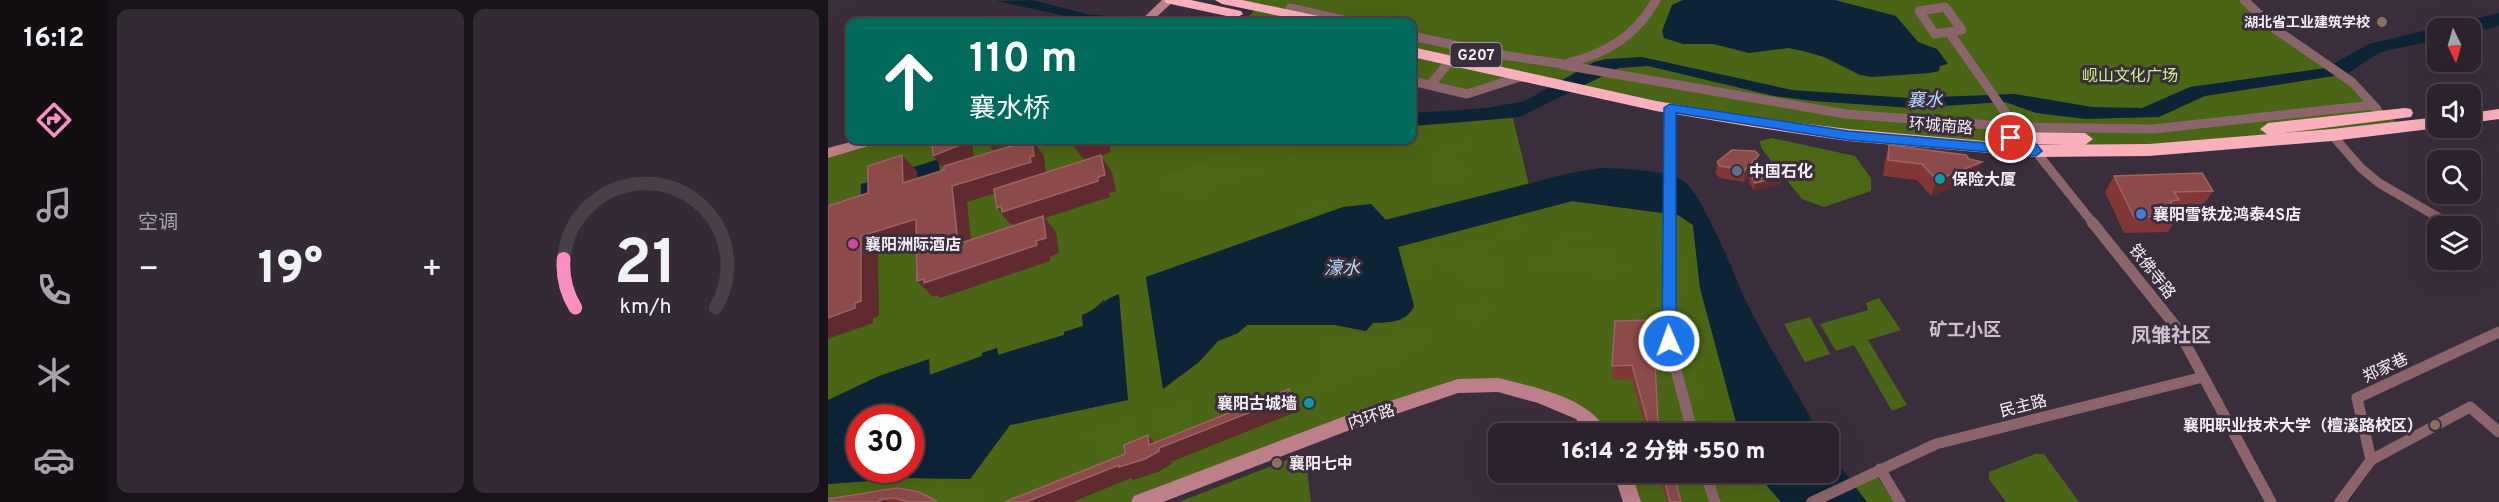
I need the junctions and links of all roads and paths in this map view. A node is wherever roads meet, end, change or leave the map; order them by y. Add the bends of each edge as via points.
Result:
1 (1170, 0) edge
2 (1222, 0) edge
3 (1656, 0) edge
4 (1929, 0) edge
5 (2244, 0) edge
6 (1290, 8) dead end
7 (1936, 8) junction
8 (1150, 18) edge
9 (1257, 18) edge
10 (1309, 18) edge
11 (1334, 18) edge
12 (1949, 32) junction
13 (1416, 37) edge
14 (1416, 42) edge
15 (1416, 53) edge
16 (1451, 60) junction
17 (1563, 64) junction
18 (1532, 74) junction
19 (1609, 79) junction
20 (1416, 82) edge
21 (1430, 86) junction
22 (2499, 102) edge
23 (2481, 104) edge
24 (1670, 108) junction
25 (2427, 110) edge
26 (2378, 111) junction
27 (2499, 114) edge
28 (2481, 116) edge
29 (2427, 123) edge
30 (2020, 133) junction
31 (2332, 135) junction
32 (859, 144) edge
33 (2036, 151) junction
34 (828, 153) edge
35 (2437, 216) edge
36 (2499, 332) edge
37 (2203, 377) junction
38 (1590, 423) edge
39 (1690, 423) edge
40 (2499, 432) edge
41 (2372, 460) junction
42 (1880, 469) junction
43 (1626, 483) edge
44 (1709, 483) edge
45 (1140, 502) edge
46 (1632, 502) edge
47 (1715, 502) edge
48 (1812, 502) edge
49 (1900, 502) edge
50 (2271, 502) edge
51 (2340, 502) edge

1 - 8 street
1 - 9 highway
2 - 10 highway
3 - 17 street via 1628,40 1610,51
4 - 7 street
5 - 26 street via 2275,29 2352,82
6 - 11 street
7 - 12 street via 1945,7 1962,30
7 - 12 street via 1919,11 1935,34
12 - 30 street, 铁佛寺路
13 - 17 street
14 - 18 highway, 环城南路 / G207
15 - 16 highway, 环城南路
16 - 18 highway, 环城南路
16 - 21 street
17 - 19 street
18 - 19 highway, 环城南路 / G207
18 - 21 street via 1467,93
18 - 24 highway, 环城南路 via 1588,91
19 - 30 highway, 环城南路 / G207 via 1664,96 1848,124
20 - 21 street
22 - 23 highway
24 - 33 highway, 环城南路 via 1848,135
24 - 39 street via 1667,336
25 - 26 highway, 环城南路 / G207
26 - 30 highway, 环城南路 / G207 via 2243,132 2146,139
27 - 28 highway
29 - 31 highway, 环城南路
30 - 33 street, 铁佛寺路
31 - 33 highway, 环城南路 via 2149,150
31 - 35 street via 2379,183
32 - 34 street
33 - 37 street, 铁佛寺路 via 2177,328
36 - 41 street, 郑家巷 via 2357,398
37 - 42 street, 民主路 via 1936,444
37 - 50 street, 铁佛寺路
38 - 45 street, 内环路 via 1582,414 1541,396 1498,385 1458,386 1353,421
40 - 41 street via 2470,407
41 - 51 street
42 - 48 street, 民主路
42 - 49 street
43 - 46 street
44 - 47 street

